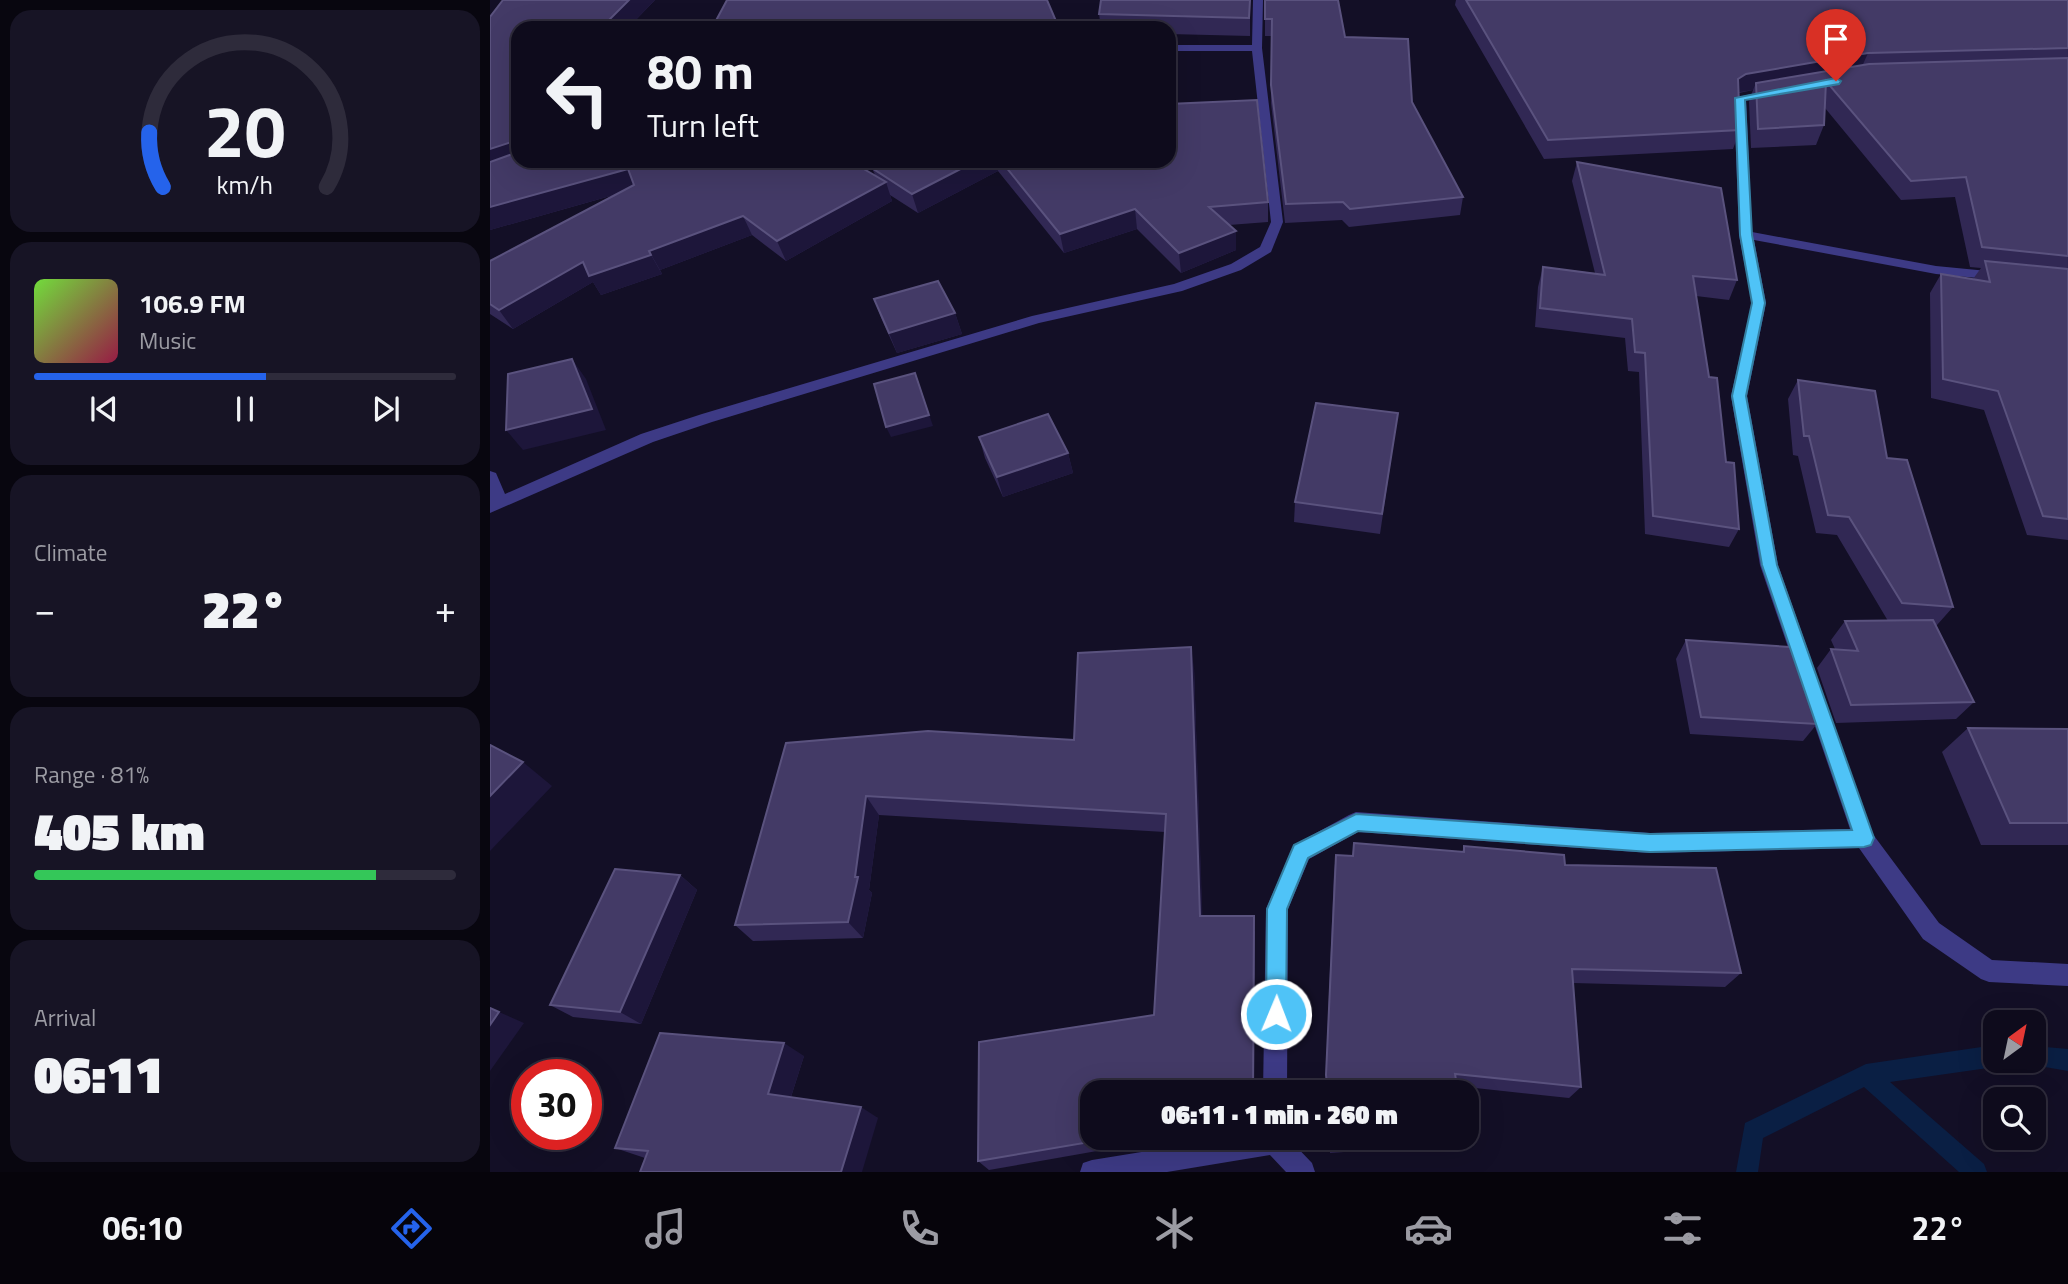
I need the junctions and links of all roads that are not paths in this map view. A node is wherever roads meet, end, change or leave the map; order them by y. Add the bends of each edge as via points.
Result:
1 (1258, 0) edge
2 (1176, 48) edge
3 (1257, 48) junction
4 (1793, 89) edge
5 (1746, 235) junction
6 (2015, 278) edge
7 (490, 477) edge
8 (495, 505) edge
9 (1864, 838) junction
10 (2068, 975) edge
11 (1275, 1080) edge
12 (1218, 1150) edge
13 (1284, 1150) edge
14 (1092, 1172) edge
15 (1303, 1172) edge

1 - 3 street
2 - 3 street
3 - 8 street via 1277,222 1266,248 1236,267 1177,288 1037,319 695,422 647,438
4 - 5 street via 1740,98
5 - 6 street via 1936,270
5 - 9 street via 1759,303 1739,396 1769,565
7 - 8 street
9 - 10 street via 1931,931 1960,951 1990,971
9 - 11 street via 1650,843 1356,822 1301,852 1277,909
12 - 14 street
13 - 15 street

